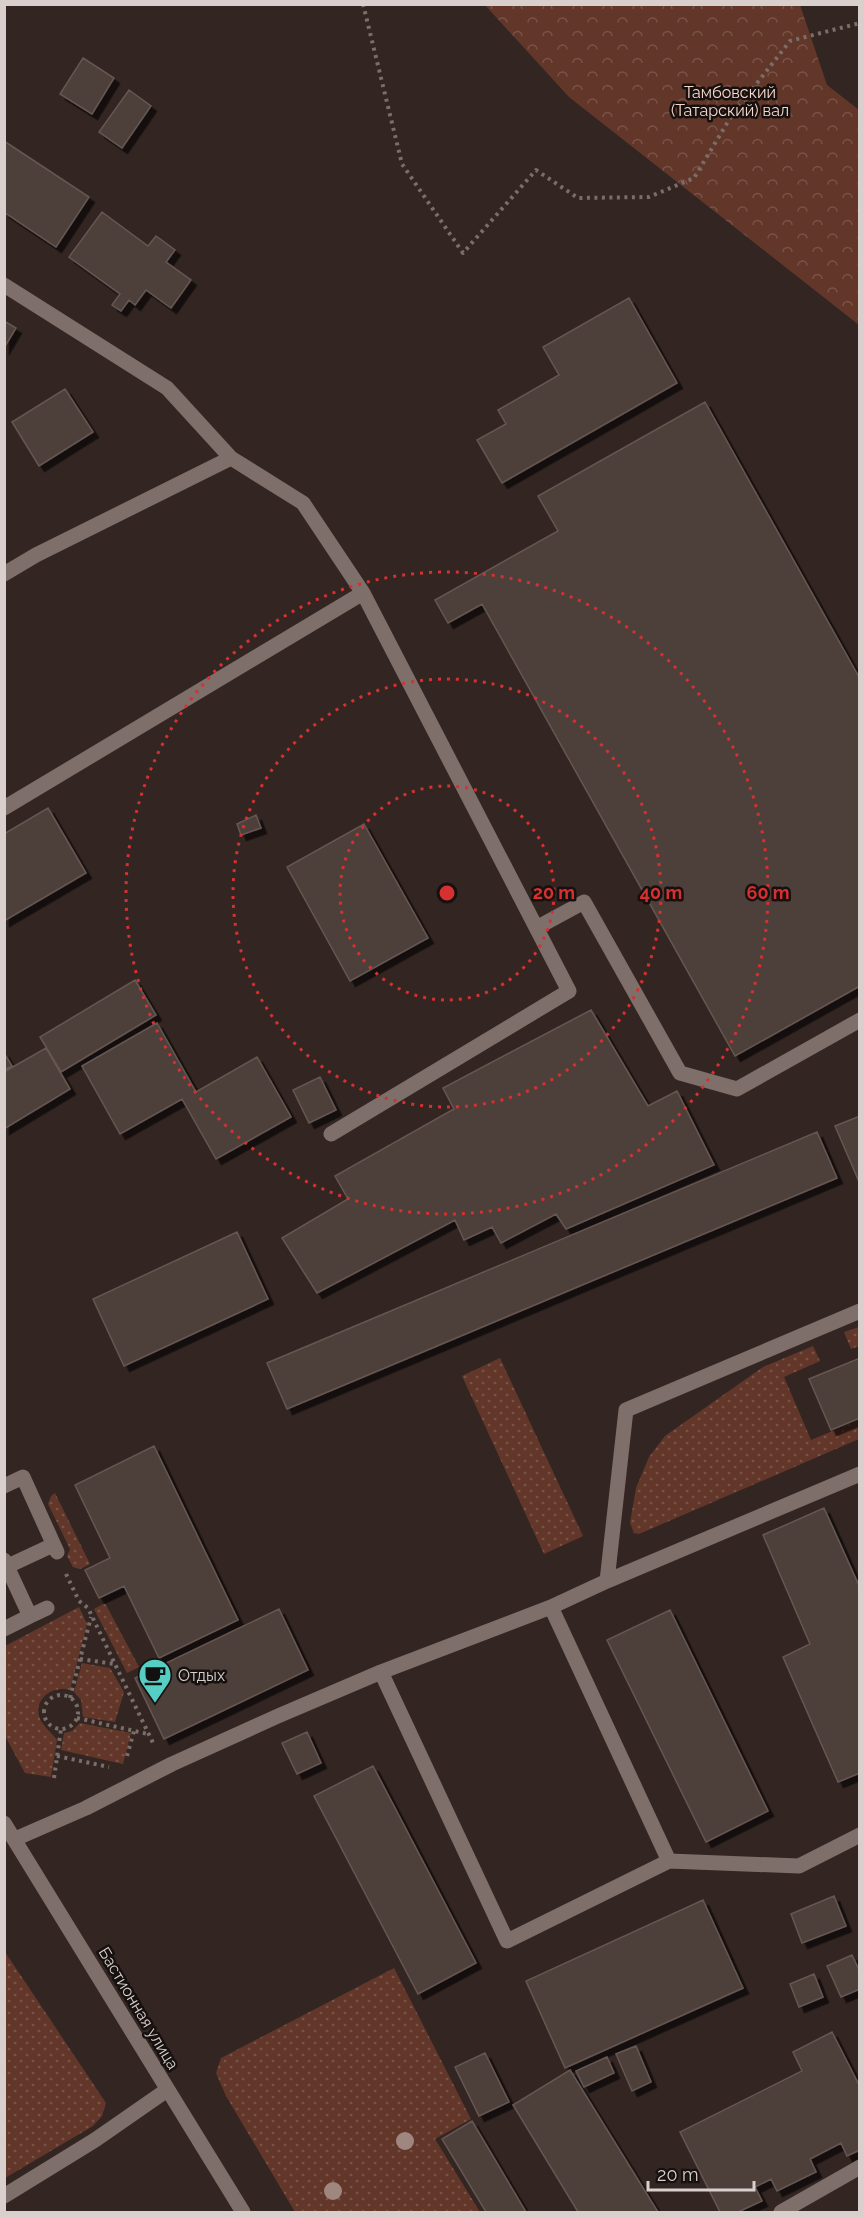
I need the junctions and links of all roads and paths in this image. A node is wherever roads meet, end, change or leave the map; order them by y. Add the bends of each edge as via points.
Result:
1 (363, 4) edge
2 (860, 23) edge
3 (4, 285) edge
4 (231, 458) junction
5 (4, 574) edge
6 (363, 593) junction
7 (4, 808) edge
8 (538, 927) junction
9 (860, 1020) edge
10 (332, 1134) dead end
11 (860, 1311) edge
12 (860, 1474) edge
13 (4, 1486) edge
14 (55, 1549) junction
15 (6, 1563) edge
16 (607, 1581) junction
17 (551, 1607) junction
18 (47, 1608) dead end
19 (30, 1616) junction
20 (91, 1616) junction
21 (4, 1629) edge
22 (80, 1659) junction
23 (115, 1665) junction
24 (381, 1672) junction
25 (70, 1698) junction
26 (77, 1718) junction
27 (61, 1729) junction
28 (149, 1734) junction
29 (57, 1756) junction
30 (113, 1767) dead end
31 (165, 1767) junction
32 (54, 1778) dead end
33 (4, 1823) edge
34 (860, 1835) edge
35 (15, 1839) junction
36 (669, 1861) junction
37 (167, 2090) junction
38 (860, 2167) edge
39 (4, 2196) edge
40 (243, 2212) edge
41 (781, 2212) edge

1 - 2 path via 402,164 463,253 536,170 578,198 649,197 694,178 732,116 790,41
3 - 4 street via 167,388
4 - 5 street
4 - 6 street via 303,504
6 - 7 street
6 - 8 street
8 - 9 street via 584,902 680,1073 691,1077 736,1089
8 - 10 street via 569,991
11 - 16 street via 626,1410
12 - 16 street
13 - 14 street via 23,1477
14 - 15 street
14 - 20 path via 79,1601
15 - 19 street
16 - 17 street
17 - 24 street
17 - 36 street
18 - 19 street
19 - 21 street
20 - 22 path
20 - 23 path
22 - 23 path
22 - 25 path
23 - 28 path
24 - 31 street
24 - 36 street via 507,1941
25 - 26 path via 78,1707
25 - 27 path via 58,1695 46,1706 48,1723
26 - 27 path
26 - 28 path
27 - 29 path
28 - 31 path
29 - 30 path
29 - 32 path
31 - 35 street
33 - 35 street, Бастионная улица
34 - 36 street via 799,1866
35 - 37 street, Бастионная улица
37 - 39 street
37 - 40 street, Бастионная улица
38 - 41 street

